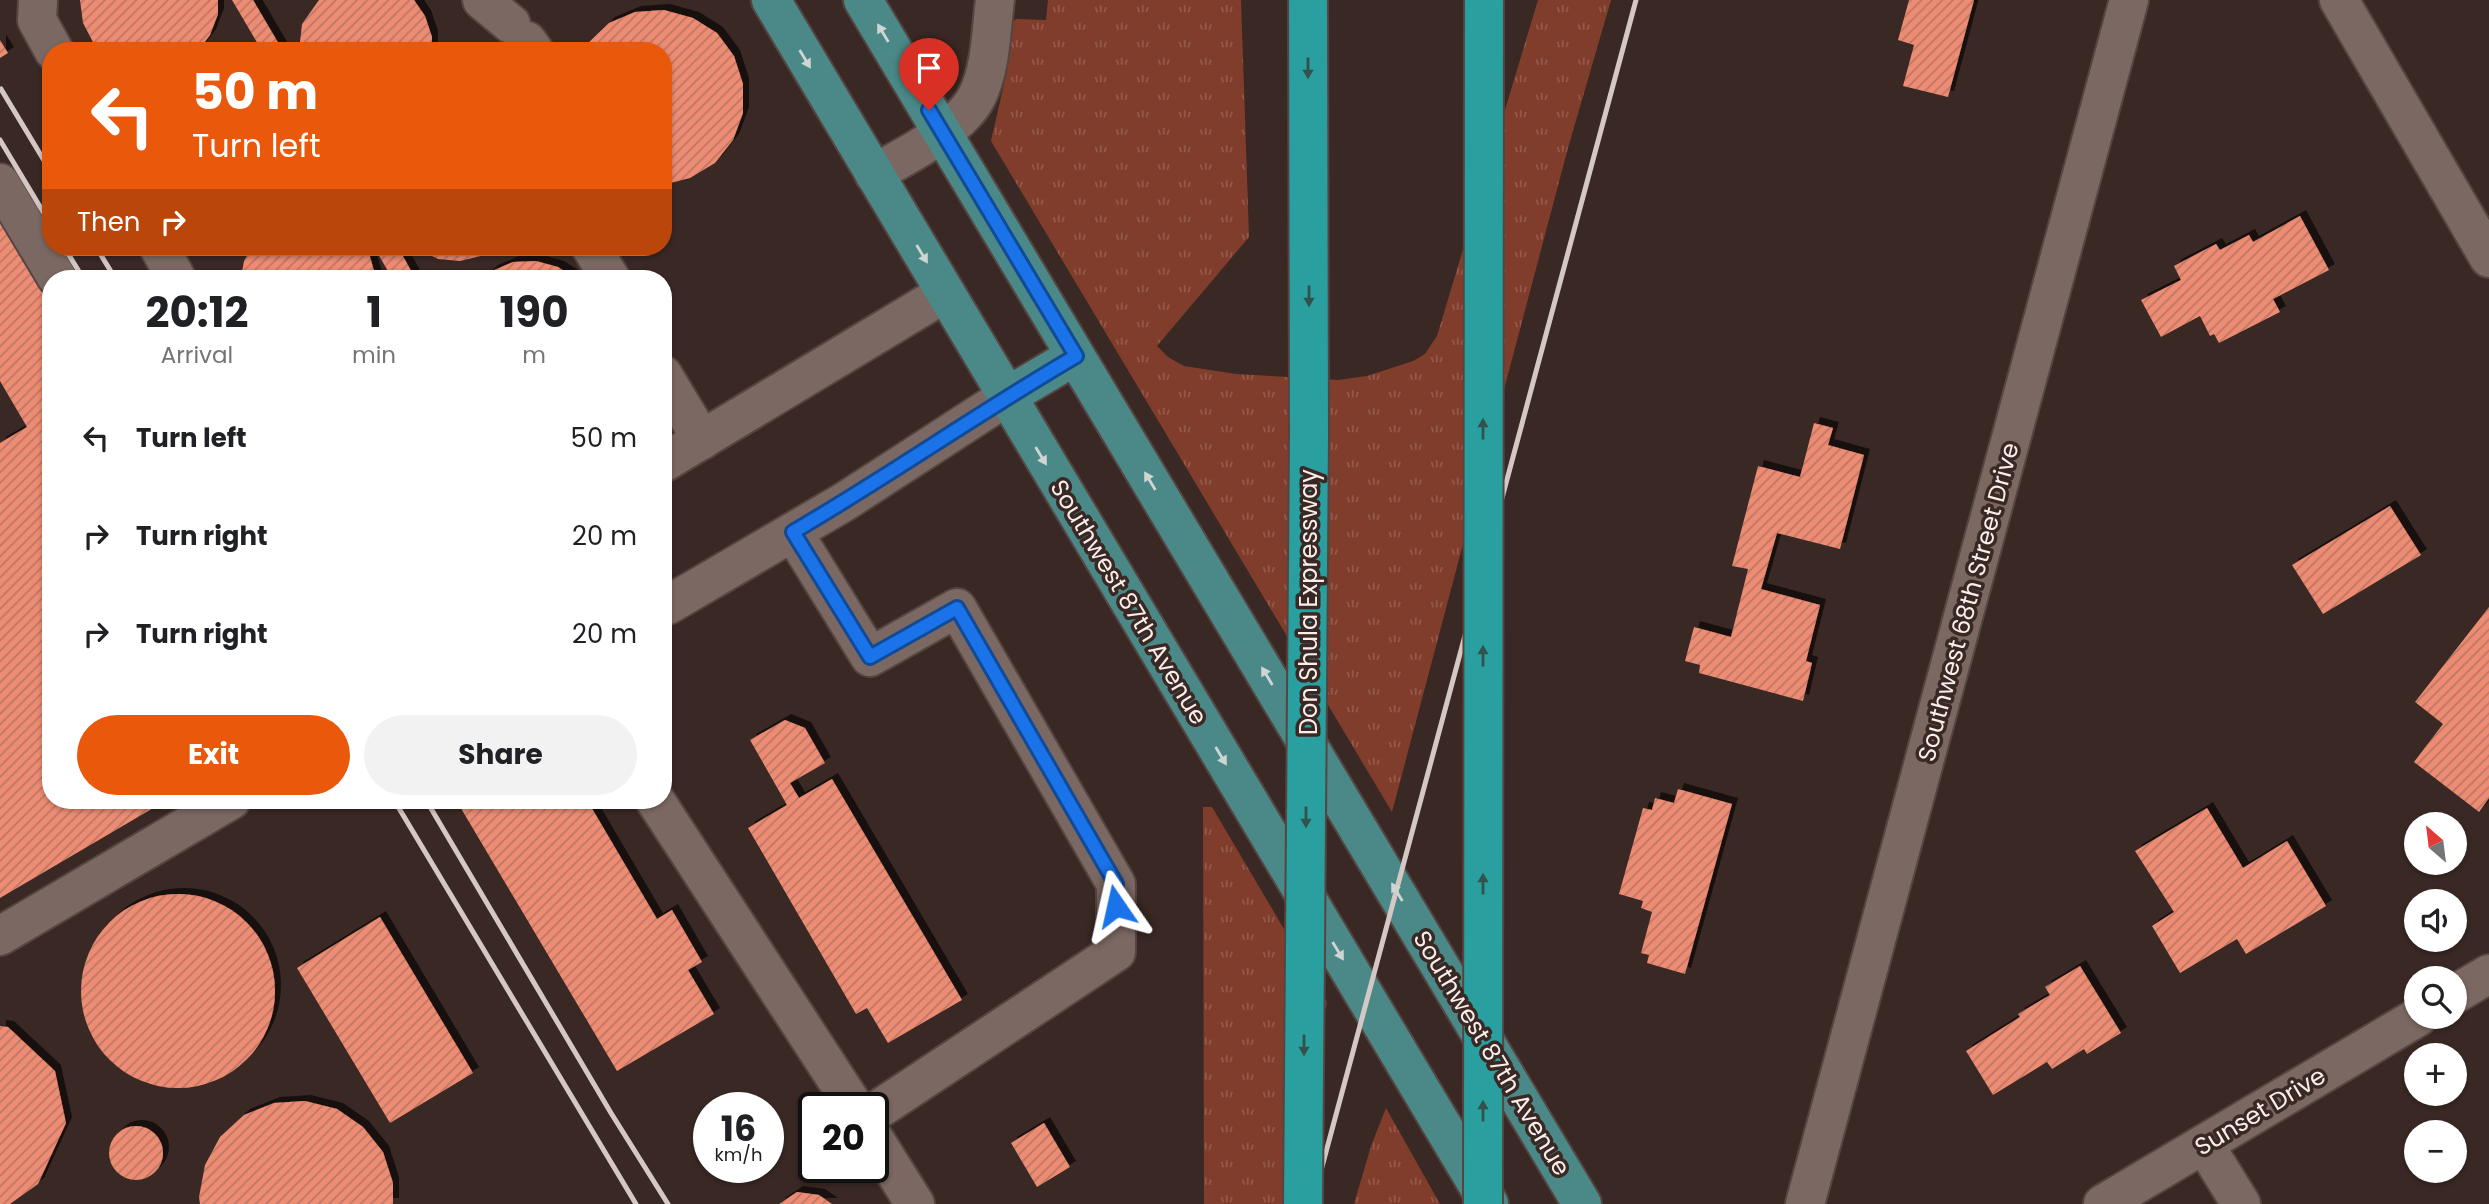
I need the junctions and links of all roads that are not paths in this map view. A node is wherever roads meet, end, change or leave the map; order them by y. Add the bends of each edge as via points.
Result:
1 (38, 0) edge
2 (482, 0) edge
3 (771, 0) edge
4 (863, 0) edge
5 (995, 0) edge
6 (1308, 0) edge
7 (1484, 0) edge
8 (2129, 0) edge
9 (2339, 0) edge
10 (524, 38) edge
11 (49, 42) edge
12 (942, 132) junction
13 (874, 174) junction
14 (0, 183) edge
15 (42, 253) edge
16 (2489, 258) edge
17 (945, 293) junction
18 (1076, 356) junction
19 (672, 390) edge
20 (1006, 397) junction
21 (702, 440) junction
22 (672, 458) edge
23 (793, 532) junction
24 (672, 603) edge
25 (216, 809) edge
26 (661, 809) edge
27 (0, 936) edge
28 (2489, 974) edge
29 (2467, 987) edge
30 (2404, 1025) edge
31 (845, 1092) edge
32 (889, 1101) edge
33 (2204, 1144) junction
34 (889, 1163) edge
35 (915, 1204) edge
36 (1303, 1204) edge
37 (1483, 1204) edge
38 (1489, 1204) edge
39 (1582, 1204) edge
40 (1805, 1204) edge
41 (2103, 1204) edge
42 (2241, 1204) edge

1 - 11 street via 37,20
2 - 10 street
3 -> 13 main road, Southwest 87th Avenue
12 -> 4 main road, Southwest 87th Avenue
5 - 12 street via 978,96 966,113
6 -> 36 highway, Don Shula Expressway, bridge
37 -> 7 highway, bridge
8 - 40 street, Southwest 68th Street Drive
9 - 16 street
12 - 13 street
12 - 18 main road, Southwest 87th Avenue
13 -> 17 main road, Southwest 87th Avenue
14 - 15 street
17 - 20 main road, Southwest 87th Avenue
17 - 21 street
18 - 20 main road
39 -> 18 main road, Southwest 87th Avenue
19 - 21 street
20 - 23 street
20 -> 38 main road, Southwest 87th Avenue
21 - 22 street
23 - 24 street
23 - 32 street via 870,657 957,608 1116,884 1116,952
25 - 27 street
26 - 31 street
28 - 29 street
30 - 33 street, Sunset Drive
33 - 41 street, Sunset Drive
33 - 42 street
34 - 35 street

